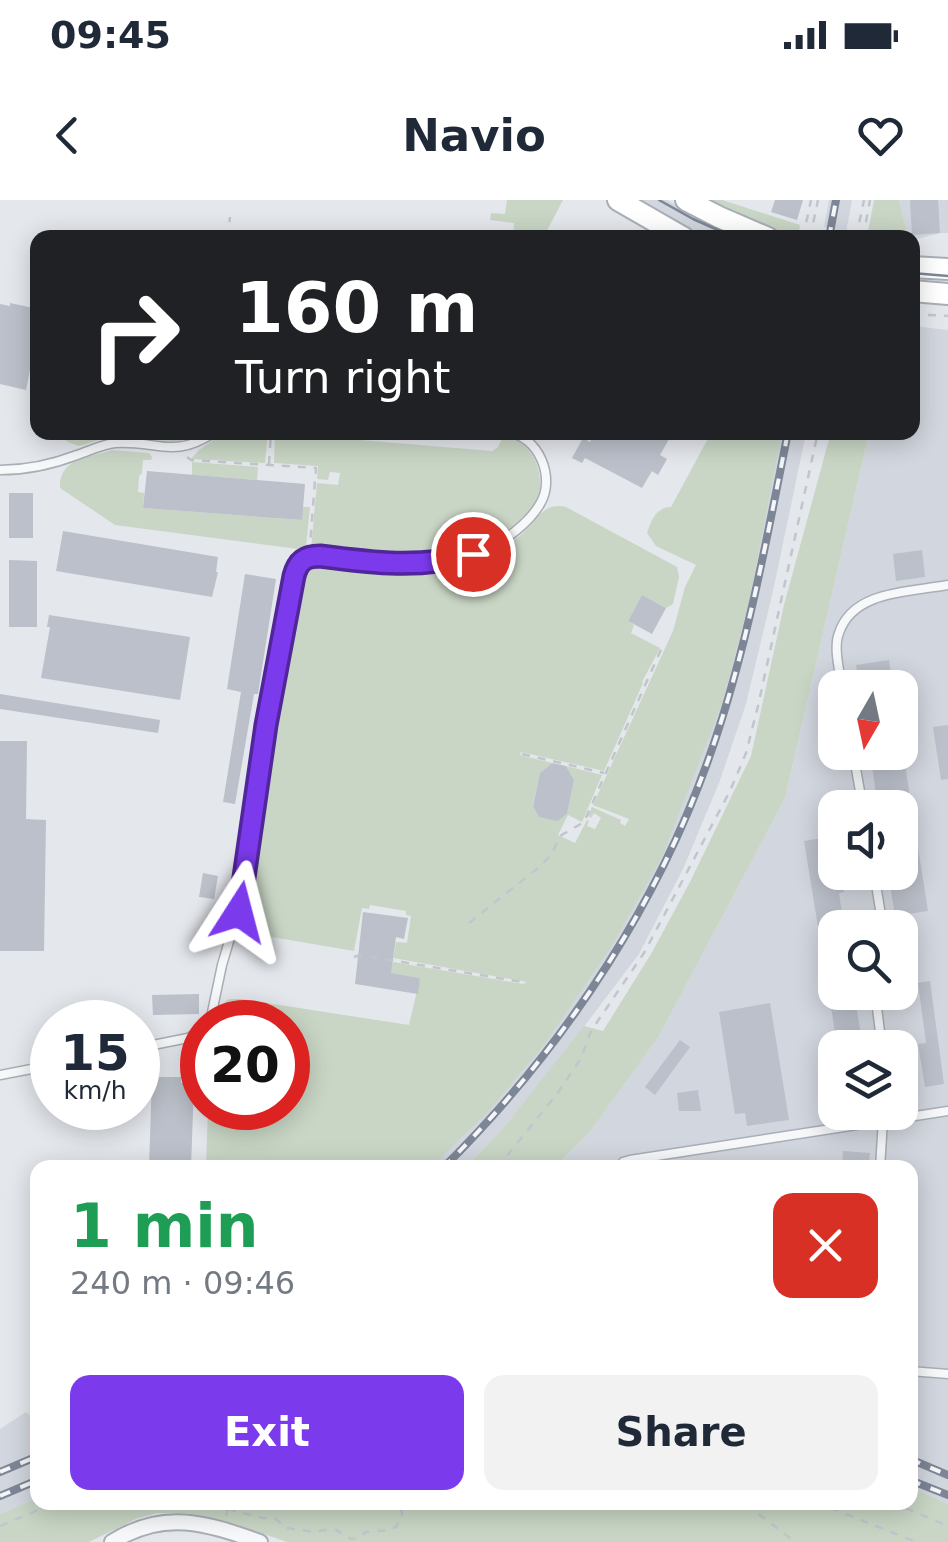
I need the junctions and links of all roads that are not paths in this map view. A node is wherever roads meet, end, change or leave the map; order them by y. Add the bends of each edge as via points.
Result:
1 (618, 200) edge
2 (686, 200) edge
3 (670, 230) edge
4 (749, 230) edge
5 (920, 267) edge
6 (948, 269) edge
7 (920, 291) edge
8 (948, 294) edge
9 (204, 440) edge
10 (525, 440) edge
11 (0, 470) edge
12 (948, 586) edge
13 (841, 670) edge
14 (215, 1000) edge
15 (30, 1069) edge
16 (0, 1075) edge
17 (948, 1111) edge
18 (918, 1114) edge
19 (827, 1130) edge
20 (886, 1130) edge
21 (630, 1160) edge
22 (881, 1160) edge
23 (918, 1372) edge
24 (948, 1374) edge
25 (112, 1542) edge
26 (260, 1542) edge

1 - 3 street
2 - 4 street
5 - 6 street
7 - 8 street
9 - 11 lane via 180,448 113,443 46,466
10 - 14 lane via 544,465 546,484 530,518 502,540 473,554 422,564 309,556 301,561 266,725 242,897
12 - 13 lane via 854,608 838,634
15 - 16 lane
17 - 18 lane
19 - 21 lane
20 - 22 lane
23 - 24 lane
25 - 26 street via 151,1524 192,1521

